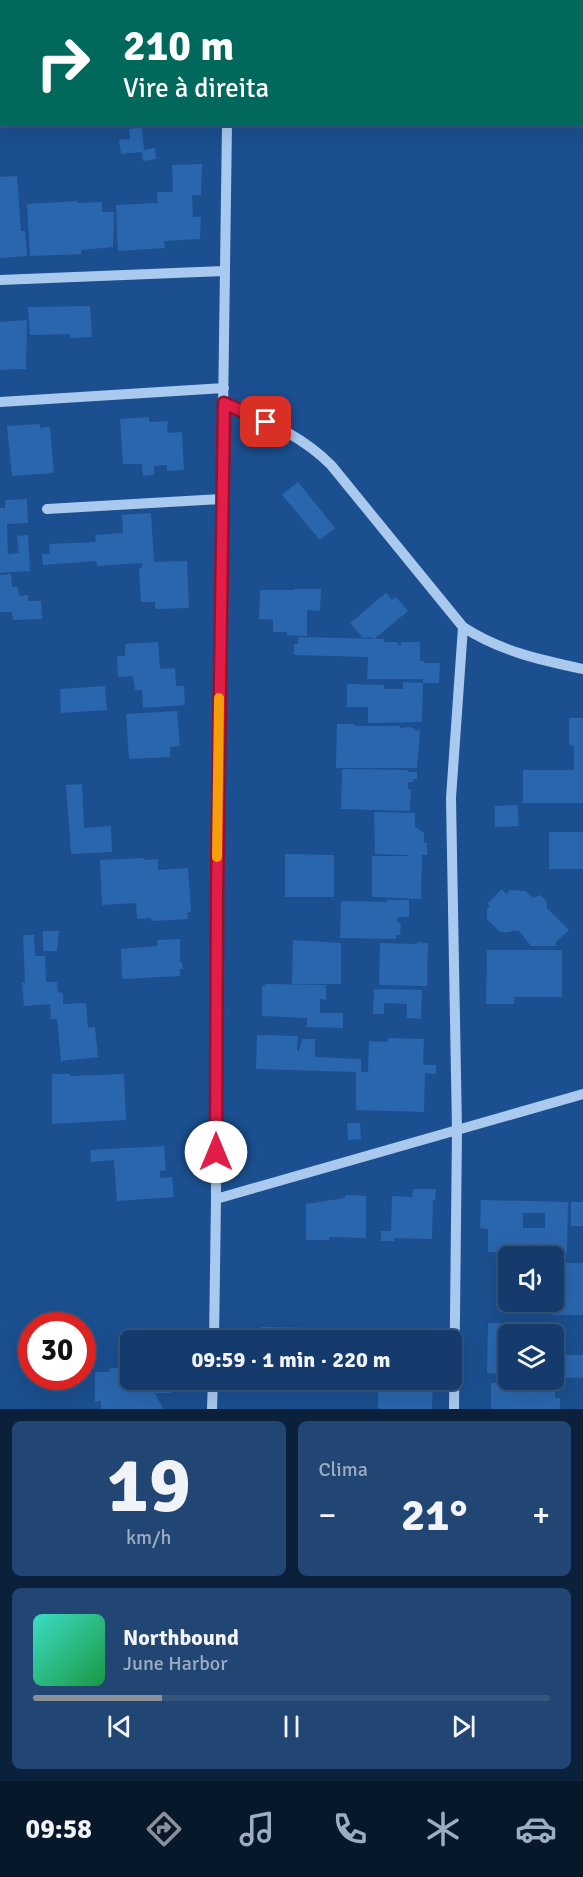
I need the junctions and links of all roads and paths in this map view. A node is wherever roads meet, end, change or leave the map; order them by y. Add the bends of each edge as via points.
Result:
1 (226, 126) edge
2 (224, 271) junction
3 (0, 280) edge
4 (224, 388) junction
5 (0, 402) edge
6 (224, 403) junction
7 (221, 499) junction
8 (47, 508) dead end
9 (463, 627) junction
10 (583, 669) edge
11 (583, 1094) edge
12 (457, 1130) junction
13 (216, 1199) junction
14 (214, 1330) edge
15 (213, 1390) edge
16 (212, 1409) edge
17 (454, 1409) edge

1 - 2 street
2 - 3 street
2 - 4 street
4 - 5 street
4 - 6 street
6 - 7 street
6 - 9 street via 314,448
7 - 8 street
7 - 13 street
9 - 10 street via 501,648
9 - 12 street via 451,798
11 - 12 street
12 - 13 street
12 - 17 street
13 - 14 street
15 - 16 street

